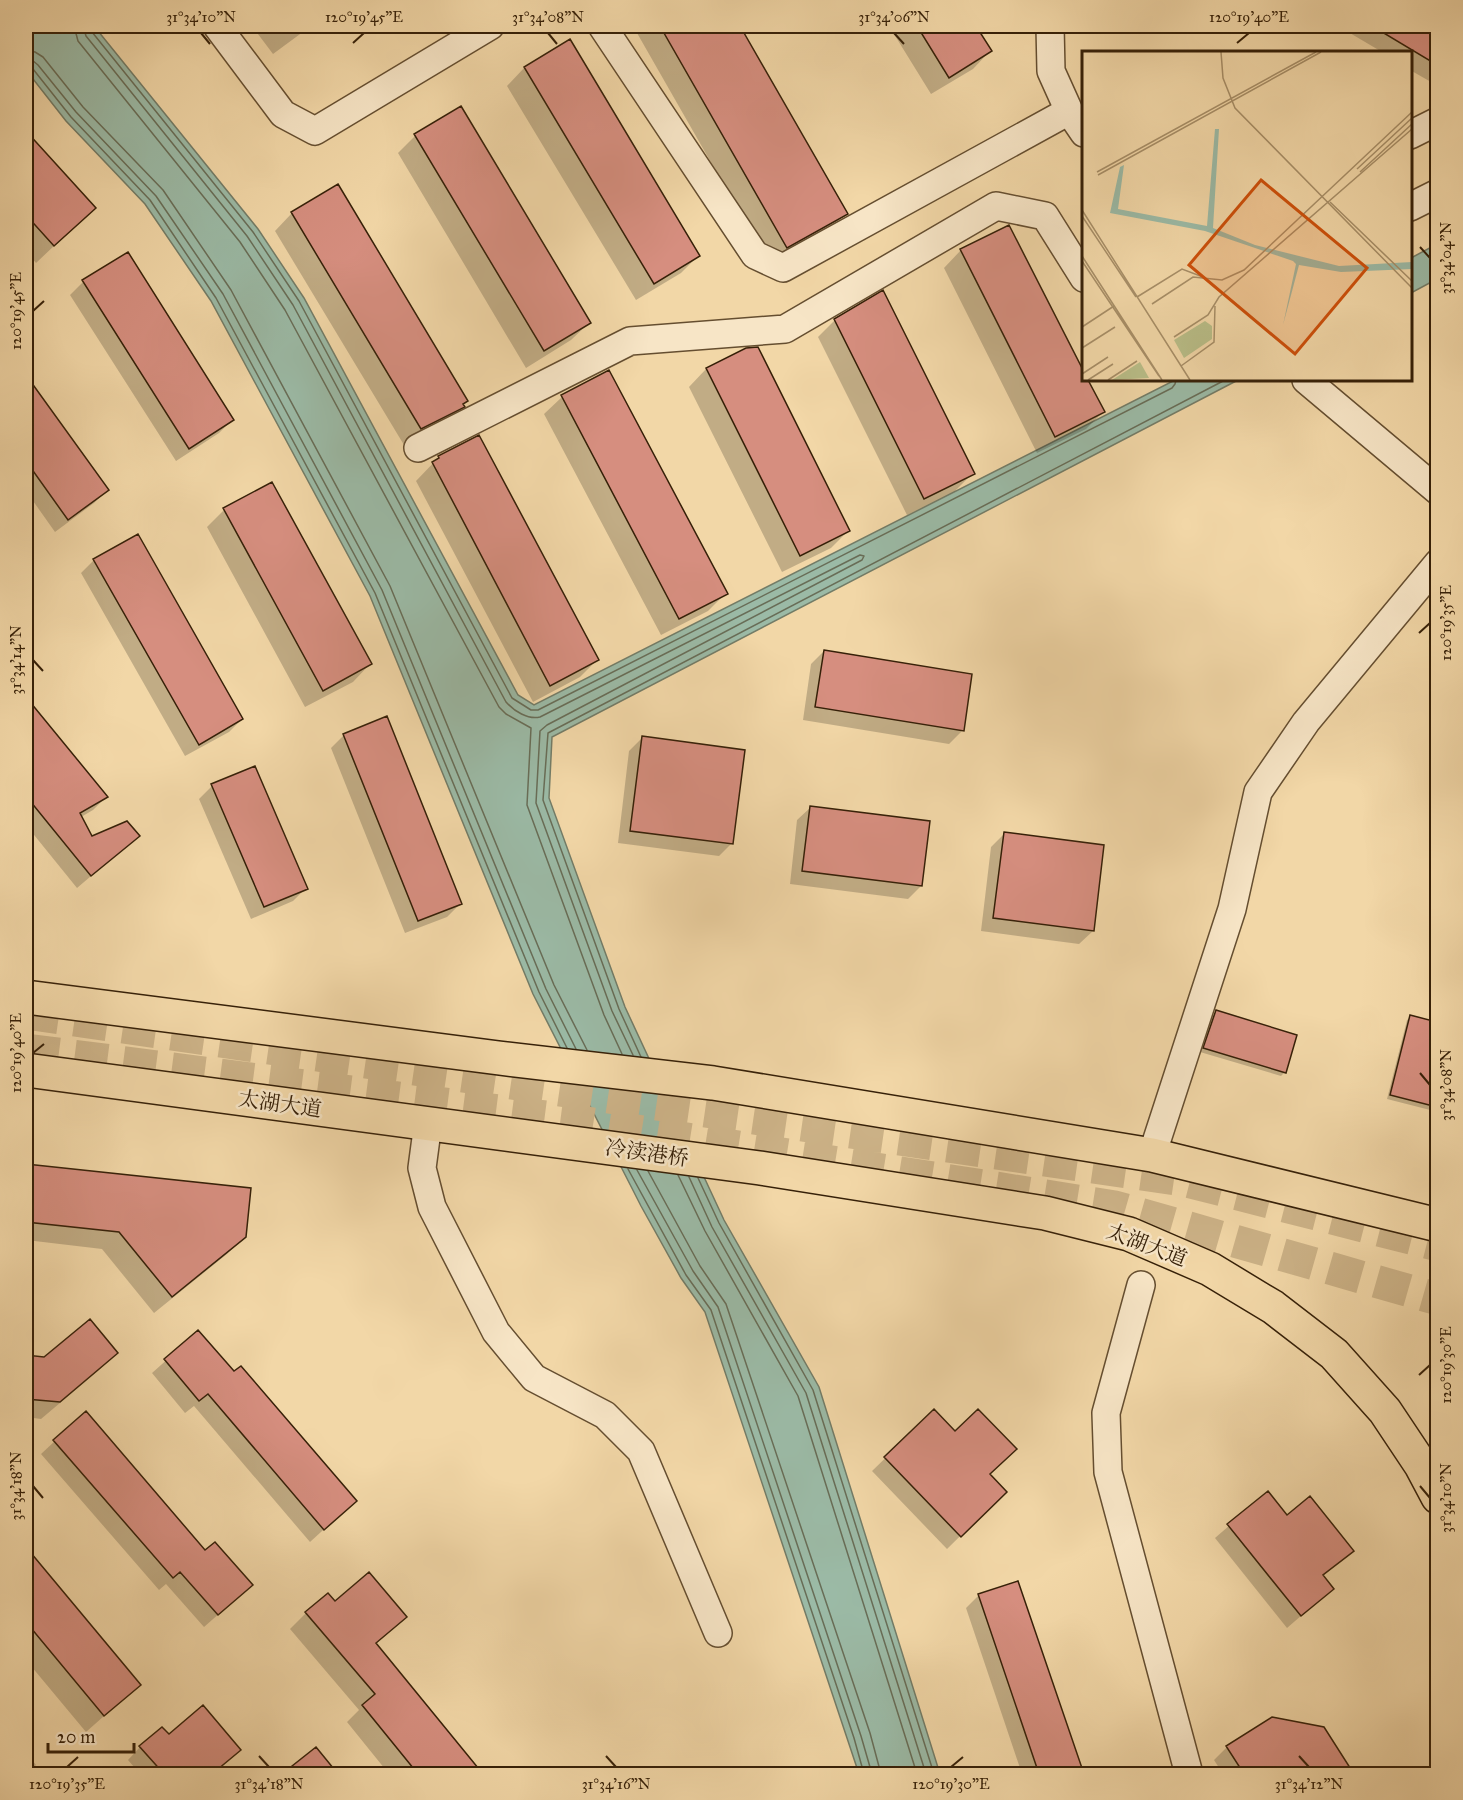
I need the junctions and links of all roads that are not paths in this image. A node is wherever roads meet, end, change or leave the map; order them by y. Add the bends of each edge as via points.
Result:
1 (218, 26) edge
2 (490, 26) edge
3 (602, 26) edge
4 (1050, 26) edge
5 (1437, 120) edge
6 (1076, 122) edge
7 (1412, 134) edge
8 (1437, 193) edge
9 (1412, 206) edge
10 (1082, 276) edge
11 (1307, 381) edge
12 (418, 448) dead end
13 (1437, 491) edge
14 (1437, 563) edge
15 (26, 997) edge
16 (26, 1070) edge
17 (428, 1123) junction
18 (534, 1137) joint
19 (1152, 1155) junction
20 (760, 1168) joint
21 (1437, 1225) edge
22 (1142, 1285) dead end
23 (1437, 1497) edge
24 (718, 1633) dead end
25 (1189, 1774) edge

1 - 2 street via 283,114 315,131
3 - 6 street via 754,255 783,268
4 - 6 street via 1051,71
5 - 7 street
8 - 9 street
10 - 12 street via 1045,216 996,206 785,329 630,341
11 - 13 street
14 - 19 street via 1306,722 1258,792 1232,909
15 - 19 main road via 713,1083
16 - 17 main road, 太湖大道
17 - 18 main road, 太湖大道
17 - 24 street via 422,1168 432,1207 496,1332 534,1378 605,1415 641,1451
18 - 20 main road, 冷渎港桥
19 - 21 main road
20 - 23 main road, 太湖大道 via 1045,1214 1129,1234 1210,1269 1273,1307 1334,1354 1385,1411
22 - 25 street via 1106,1413 1108,1472

